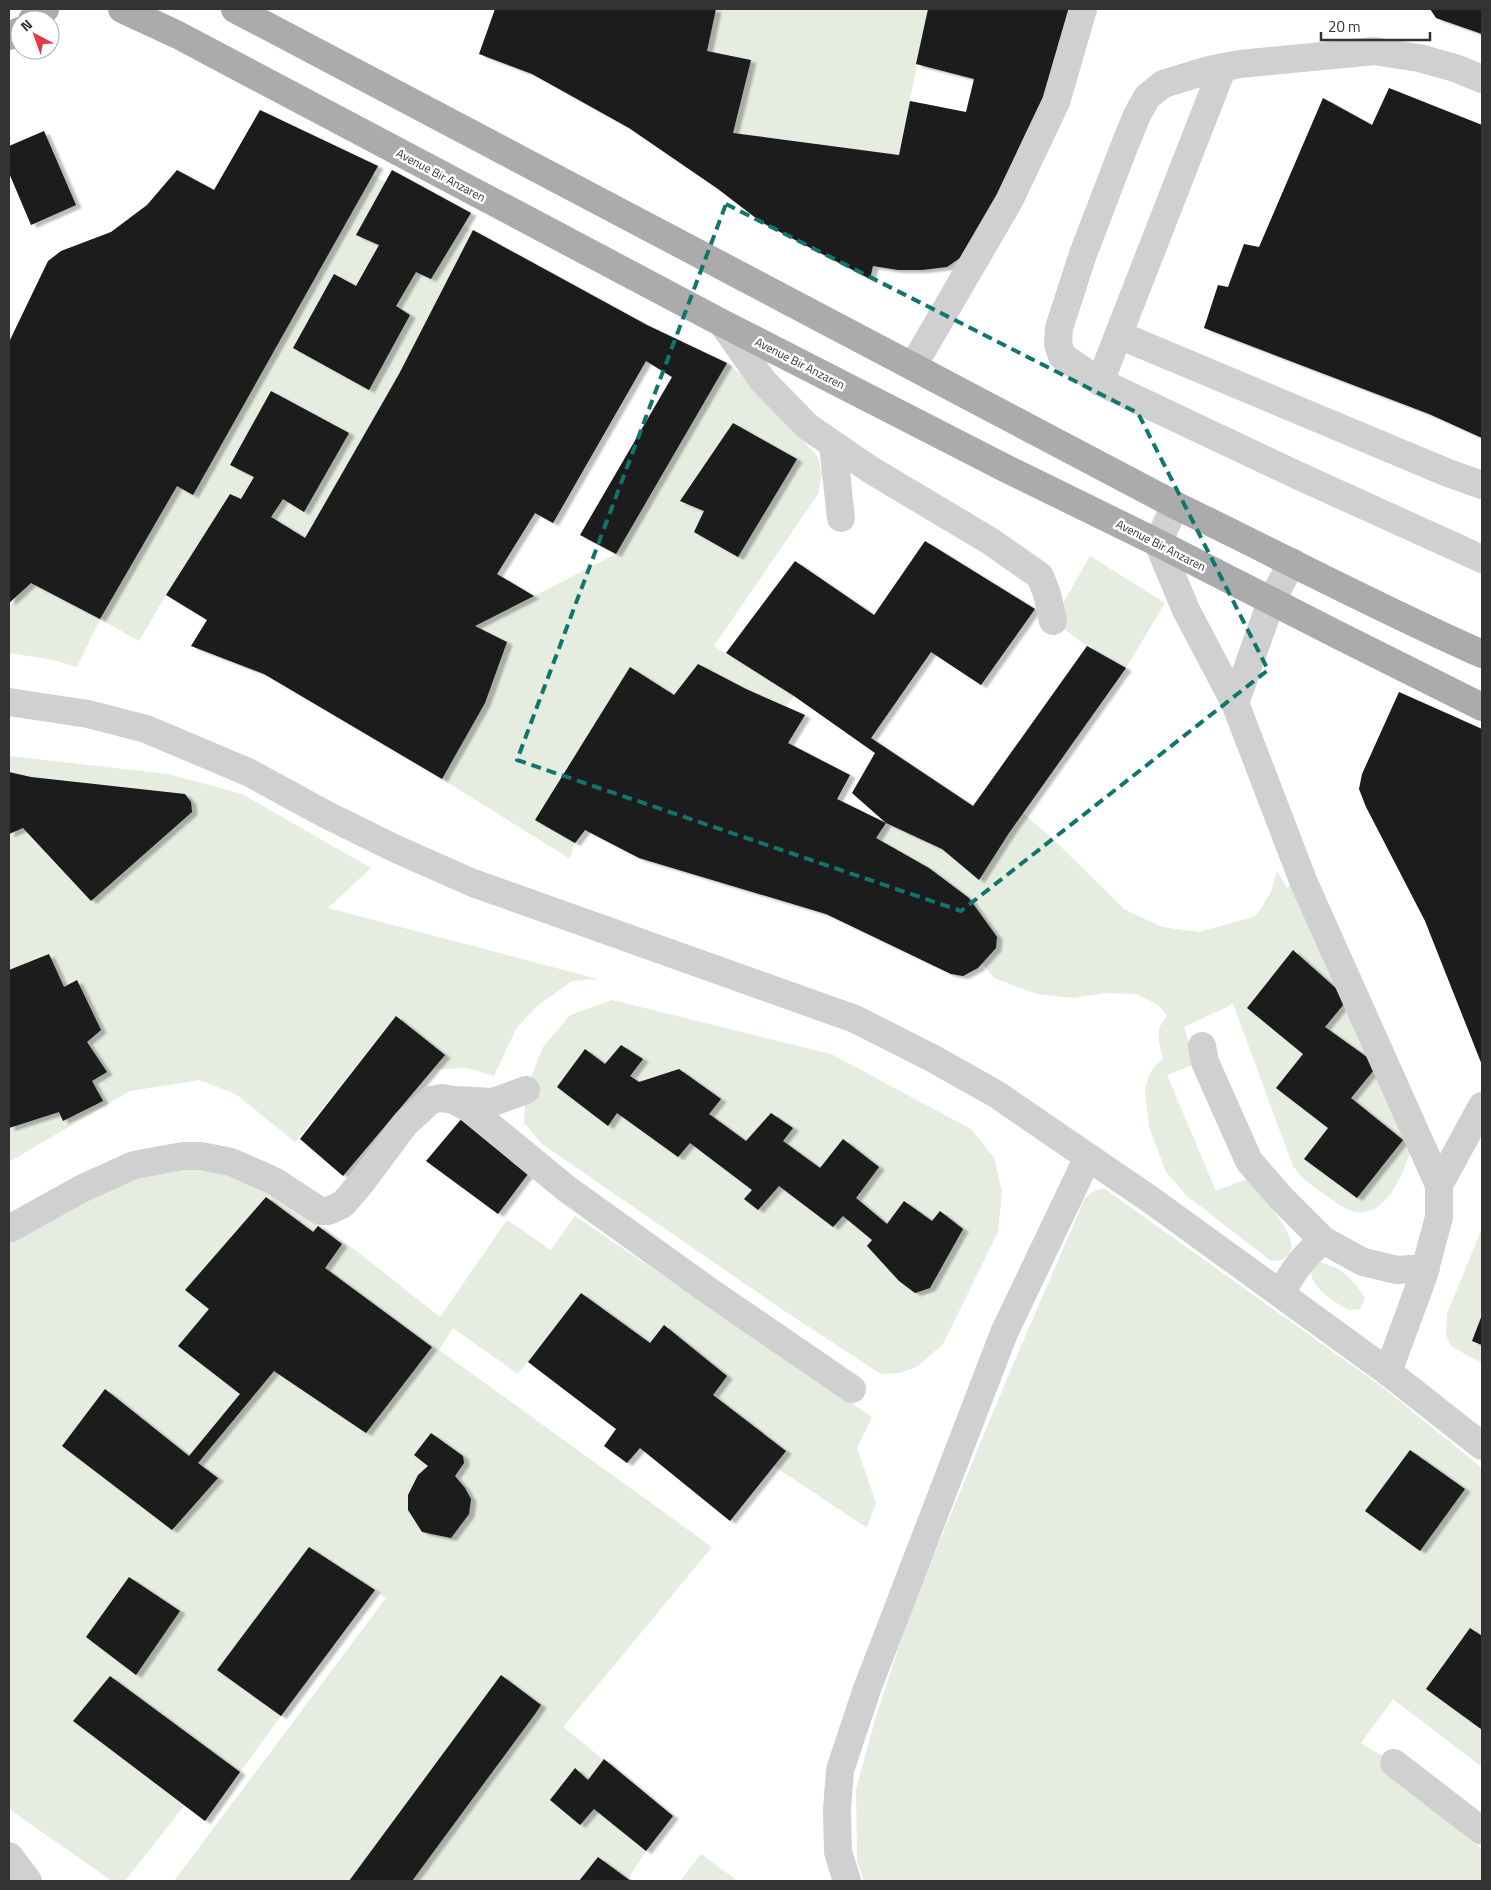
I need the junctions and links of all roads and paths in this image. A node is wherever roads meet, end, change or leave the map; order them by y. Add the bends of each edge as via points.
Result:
1 (122, 9) edge
2 (235, 9) edge
3 (1083, 9) edge
4 (1223, 67) junction
5 (1482, 79) edge
6 (722, 323) junction
7 (1119, 334) junction
8 (913, 366) junction
9 (1100, 382) junction
10 (834, 445) junction
11 (1482, 485) edge
12 (1176, 505) junction
13 (840, 518) dead end
14 (1158, 542) junction
15 (1482, 558) edge
16 (1292, 562) junction
17 (1271, 602) junction
18 (1052, 621) dead end
19 (1482, 654) edge
20 (9, 702) edge
21 (1235, 703) junction
22 (1482, 707) edge
23 (1202, 1046) dead end
24 (526, 1090) dead end
25 (453, 1100) junction
26 (1482, 1106) edge
27 (1088, 1156) junction
28 (1439, 1185) junction
29 (9, 1230) edge
30 (1323, 1240) junction
31 (1426, 1268) junction
32 (1281, 1293) junction
33 (1388, 1372) junction
34 (852, 1389) dead end
35 (1482, 1446) edge
36 (1394, 1763) dead end
37 (1482, 1831) edge
38 (9, 1856) edge
39 (28, 1881) edge
40 (847, 1881) edge

1 - 6 main road, Avenue Bir Anzaren via 178,34
2 - 8 main road
3 - 8 street via 1056,102 1009,201
4 - 5 street via 1374,51 1419,58
4 - 7 street
4 - 9 street via 1163,84 1147,98 1103,198 1059,328 1058,344 1062,356
6 - 10 street via 763,381 808,427
6 - 14 main road, Avenue Bir Anzaren via 1005,468
7 - 9 street
7 - 11 street
8 - 12 main road
9 - 15 street
10 - 13 street
10 - 18 street via 990,541 1040,576
12 - 14 street
12 - 16 main road
14 - 17 main road, Avenue Bir Anzaren
14 - 21 street via 1186,610
16 - 17 street
16 - 19 main road
17 - 21 street
17 - 22 main road, Avenue Bir Anzaren
20 - 27 street via 88,714 146,729 250,773 324,814 473,883 855,1019 996,1094
21 - 28 street via 1304,883
23 - 30 street via 1205,1062 1249,1161
24 - 25 street via 493,1102
25 - 29 street via 431,1100 419,1110 343,1204 328,1211 320,1211 274,1181 231,1162 183,1156 134,1165 83,1188
25 - 34 street via 467,1107 567,1189
26 - 28 street
27 - 32 street
27 - 40 street via 1004,1333 867,1689 840,1770 838,1852
28 - 31 street via 1439,1216
30 - 31 street via 1363,1262 1397,1270
30 - 32 street via 1306,1254
31 - 33 street
32 - 33 street
33 - 35 street
36 - 37 street
38 - 39 street

